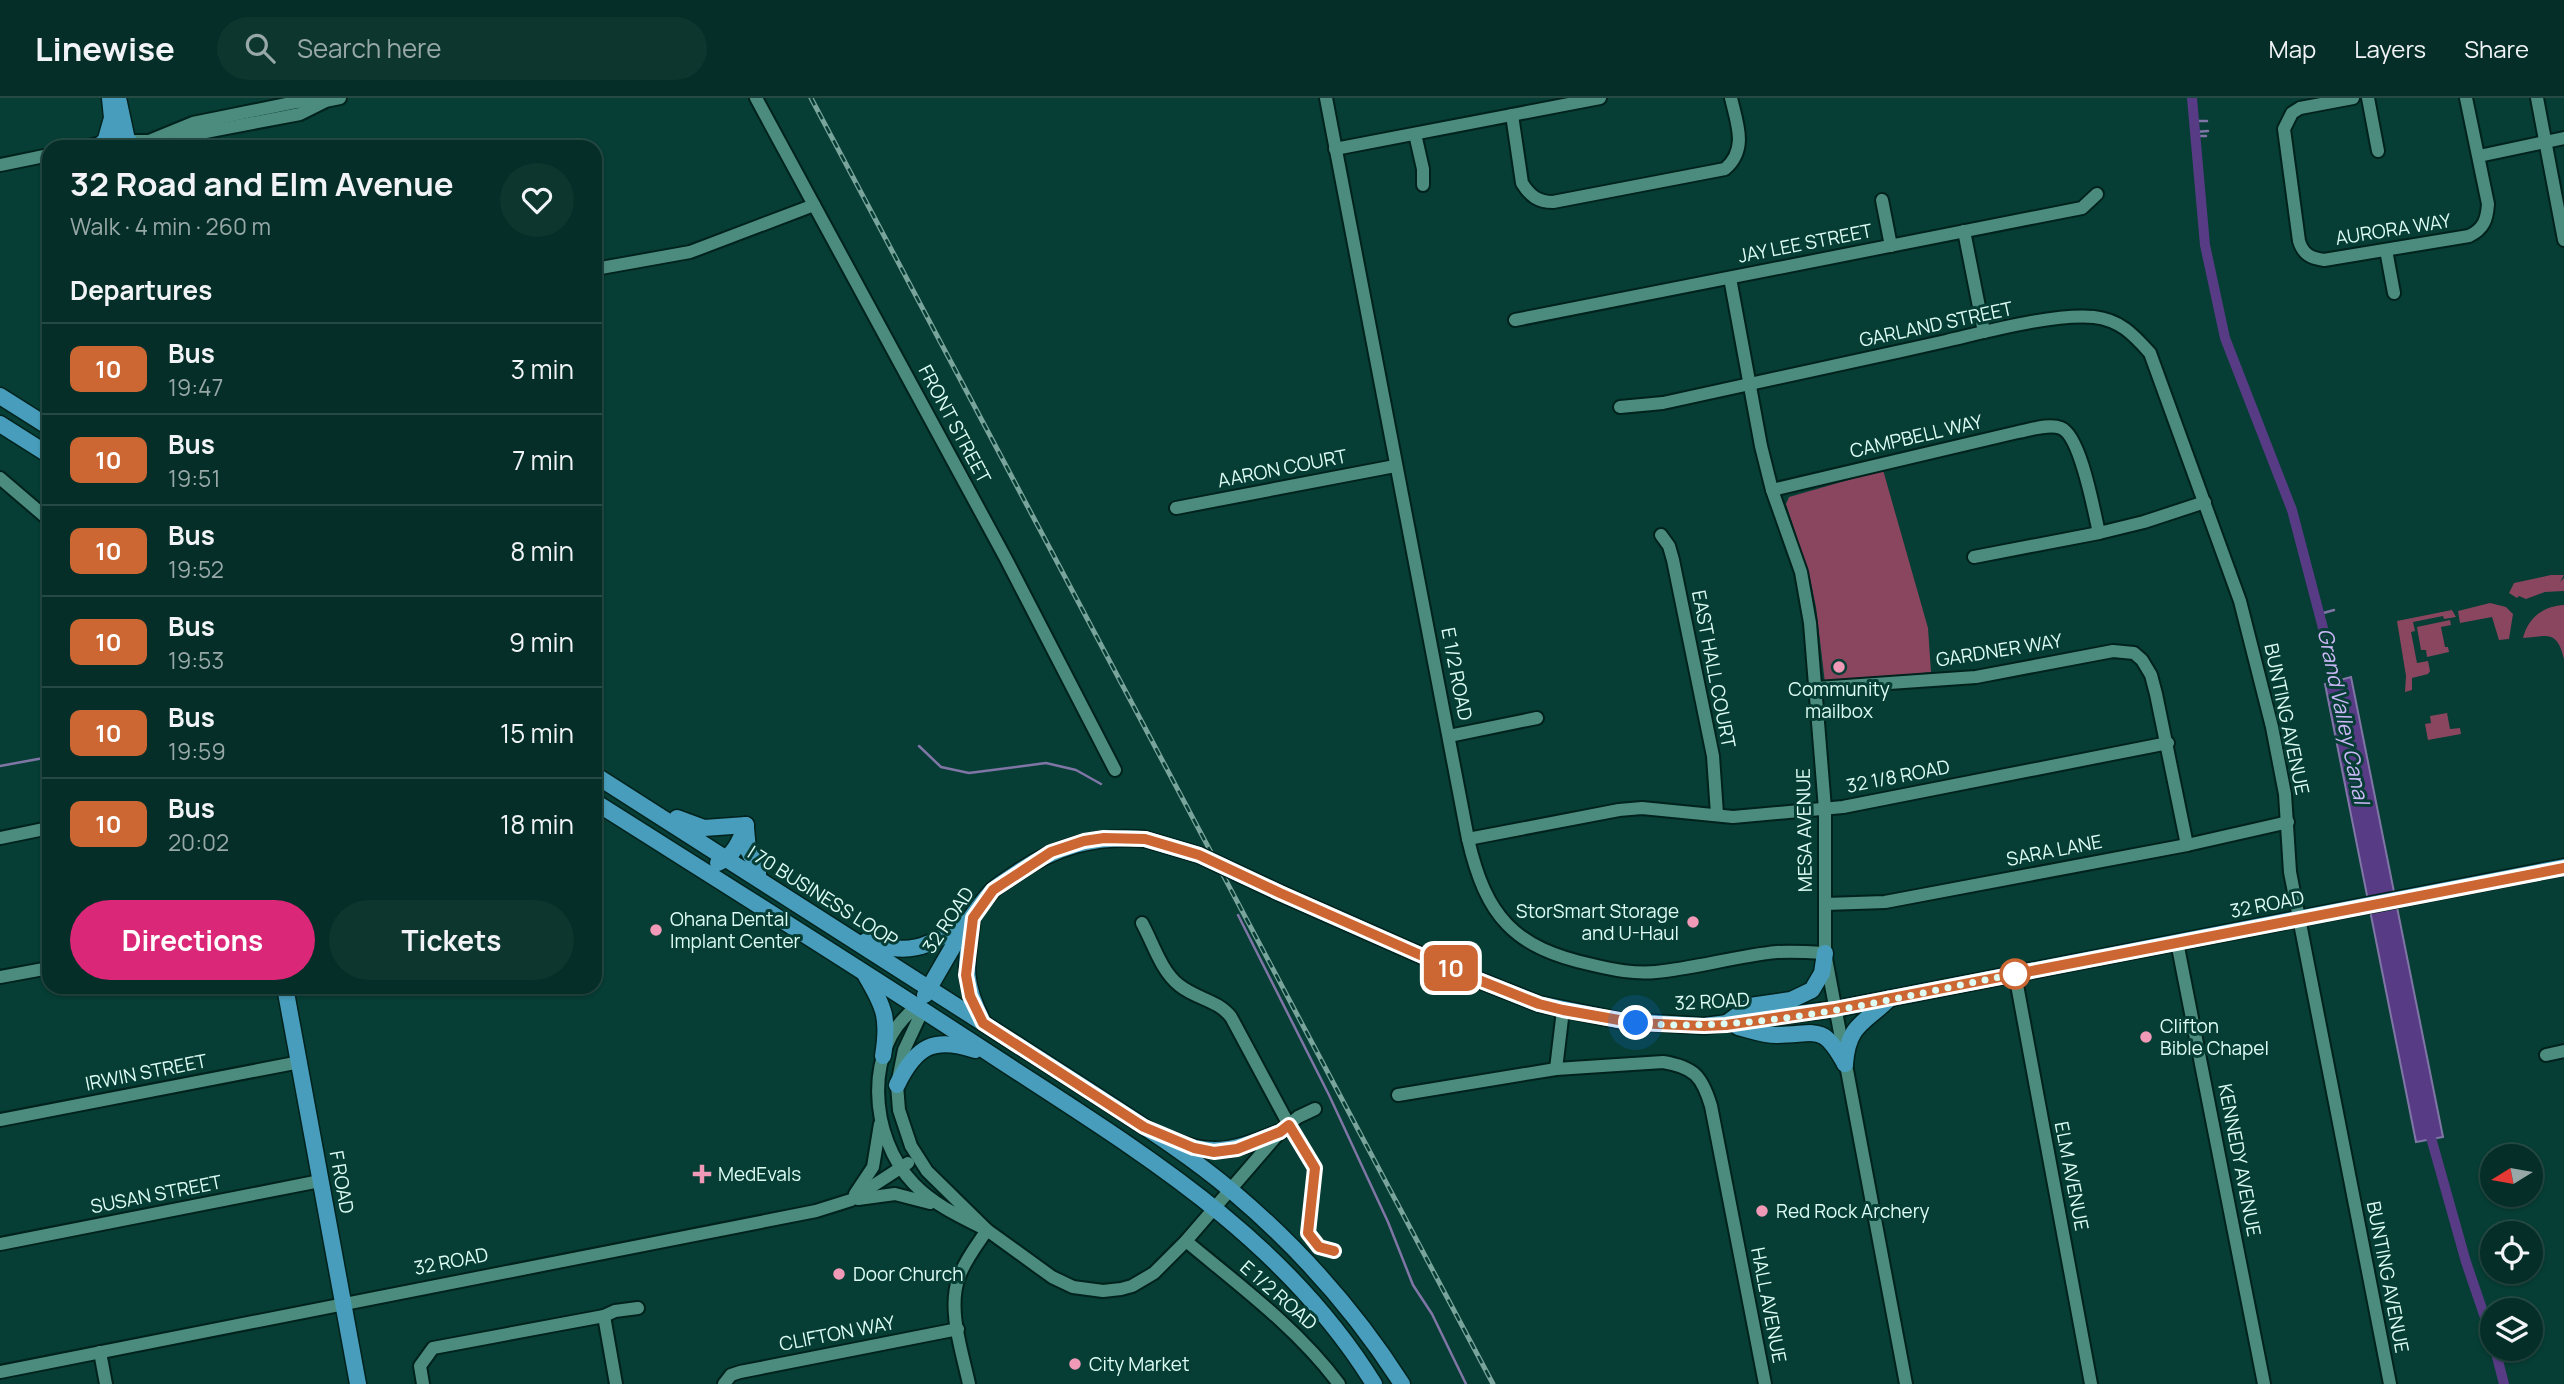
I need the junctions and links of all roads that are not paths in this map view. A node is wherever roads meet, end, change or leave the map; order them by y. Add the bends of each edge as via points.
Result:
1 (110, 98) edge
2 (118, 98) edge
3 (340, 98) edge
4 (756, 98) edge
5 (1325, 98) edge
6 (1600, 98) edge
7 (1731, 98) edge
8 (2353, 98) edge
9 (2368, 98) edge
10 (2466, 98) edge
11 (2537, 98) edge
12 (324, 100) edge
13 (1512, 115) junction
14 (1415, 134) junction
15 (2564, 138) edge
16 (100, 140) edge
17 (108, 140) edge
18 (126, 140) edge
19 (129, 140) edge
20 (151, 140) edge
21 (181, 140) edge
22 (2546, 142) junction
23 (1335, 149) junction
24 (2378, 151) dead end
25 (42, 156) edge
26 (2479, 156) junction
27 (0, 165) edge
28 (1423, 185) dead end
29 (2097, 194) dead end
30 (1882, 200) dead end
31 (814, 205) junction
32 (1964, 231) junction
33 (2564, 240) edge
34 (1891, 246) junction
35 (2386, 250) junction
36 (602, 268) edge
37 (1730, 278) junction
38 (2394, 293) dead end
39 (1515, 320) dead end
40 (2129, 330) joint
41 (1984, 332) junction
42 (1750, 384) junction
43 (0, 396) edge
44 (1619, 407) dead end
45 (42, 423) edge
46 (0, 424) edge
47 (42, 451) edge
48 (1395, 466) junction
49 (0, 478) edge
50 (1772, 489) junction
51 (2205, 502) junction
52 (1176, 508) dead end
53 (42, 514) edge
54 (2099, 533) junction
55 (1661, 534) dead end
56 (1974, 557) dead end
57 (1817, 688) junction
58 (1537, 718) dead end
59 (1449, 736) junction
60 (2168, 743) junction
61 (1115, 770) dead end
62 (602, 780) edge
63 (612, 786) junction
64 (602, 806) edge
65 (1825, 809) junction
66 (1717, 814) junction
67 (2288, 822) junction
68 (746, 825) junction
69 (42, 829) edge
70 (0, 838) edge
71 (1468, 839) junction
72 (2187, 845) junction
73 (727, 859) junction
74 (2564, 867) edge
75 (703, 870) junction
76 (758, 877) junction
77 (1825, 904) junction
78 (973, 918) junction
79 (2298, 920) junction
80 (1142, 923) dead end
81 (833, 927) junction
82 (2177, 942) junction
83 (1825, 953) junction
84 (42, 969) edge
85 (865, 974) junction
86 (2015, 974) junction
87 (0, 977) edge
88 (929, 987) junction
89 (286, 994) edge
90 (1890, 998) junction
91 (918, 1006) junction
92 (1835, 1009) junction
93 (1563, 1010) junction
94 (983, 1023) junction
95 (1726, 1025) junction
96 (2564, 1051) edge
97 (2546, 1055) dead end
98 (883, 1056) junction
99 (300, 1062) junction
100 (1003, 1062) junction
101 (1845, 1064) junction
102 (1556, 1069) junction
103 (897, 1085) junction
104 (1398, 1095) dead end
105 (1315, 1109) dead end
106 (881, 1113) junction
107 (0, 1120) edge
108 (1144, 1127) junction
109 (1284, 1128) junction
110 (917, 1157) junction
111 (902, 1168) junction
112 (320, 1181) junction
113 (1231, 1190) junction
114 (851, 1200) junction
115 (1216, 1208) junction
116 (945, 1209) junction
117 (987, 1230) junction
118 (1186, 1241) junction
119 (0, 1244) edge
120 (342, 1303) junction
121 (638, 1308) dead end
122 (604, 1316) junction
123 (958, 1329) junction
124 (100, 1352) junction
125 (0, 1372) edge
126 (725, 1382) edge
127 (106, 1384) edge
128 (358, 1384) edge
129 (423, 1384) edge
130 (616, 1384) edge
131 (969, 1384) edge
132 (1339, 1384) edge
133 (1374, 1384) edge
134 (1402, 1384) edge
135 (1765, 1384) edge
136 (1906, 1384) edge
137 (2091, 1384) edge
138 (2264, 1384) edge
139 (2389, 1384) edge

1 - 16 main road via 112,118
2 - 19 main road
3 - 12 street
4 - 31 street, FRONT STREET
5 - 23 street, E 1/2 ROAD
6 - 13 street
7 - 13 street via 1739,150 1725,169 1553,202 1542,202 1522,183
8 - 35 street, AURORA WAY via 2300,108 2284,129 2299,241 2313,259
9 - 24 street
10 - 26 street
11 - 22 street
12 - 20 street via 192,123
12 - 21 street via 300,114
13 - 14 street
14 - 23 street
14 - 28 street
15 - 22 street
17 - 18 main road via 117,136
22 - 26 street
22 - 33 street
23 - 48 street, E 1/2 ROAD
25 - 27 street
26 - 35 street, AURORA WAY via 2488,204 2487,218 2477,232
29 - 32 street, JAY LEE STREET via 2082,208
30 - 34 street
31 - 36 street via 690,252
31 - 61 street, FRONT STREET via 1005,556
32 - 34 street, JAY LEE STREET
32 - 41 street
34 - 37 street, JAY LEE STREET
35 - 38 street
37 - 39 street, JAY LEE STREET
37 - 42 street, MESA AVENUE
40 - 41 street, GARLAND STREET via 2092,317
40 - 51 street, BUNTING AVENUE via 2150,353
41 - 42 street, GARLAND STREET
42 - 44 street, GARLAND STREET via 1663,403
42 - 50 street, MESA AVENUE
43 - 45 main road
46 - 47 main road
48 - 52 street, AARON COURT
48 - 59 street, E 1/2 ROAD
49 - 53 street
50 - 54 street, CAMPBELL WAY via 2018,432 2058,427 2069,432
50 - 57 street, MESA AVENUE via 1801,572
51 - 54 street
51 - 67 street, BUNTING AVENUE via 2240,601 2269,714
54 - 56 street
55 - 66 street, EAST HALL COURT via 1673,560 1713,756
57 - 60 street, GARDNER WAY via 1976,677 2113,651 2133,653 2151,676
57 - 65 street, MESA AVENUE
58 - 59 street
59 - 71 street, E 1/2 ROAD
60 - 65 street, 32 1/8 ROAD
60 - 72 street
62 - 63 main road, I 70 BUSINESS LOOP
63 - 68 main road via 694,826
63 - 73 main road, I 70 BUSINESS LOOP
64 - 75 main road
65 - 66 street, 32 1/8 ROAD via 1733,817
65 - 77 street, MESA AVENUE
66 - 71 street, 32 1/8 ROAD via 1619,810
67 - 72 street, SARA LANE
67 - 79 street, BUNTING AVENUE via 2288,860
68 - 73 main road
68 - 76 main road via 748,850
69 - 70 street
71 - 83 street, E 1/2 ROAD via 1479,881 1495,912 1524,939 1559,957 1643,973 1776,953
72 - 77 street, SARA LANE via 1885,902
73 - 75 main road
73 - 76 main road, I 70 BUSINESS LOOP
74 - 79 main road, 32 ROAD
75 - 85 main road
76 - 81 main road, I 70 BUSINESS LOOP
77 - 83 street, MESA AVENUE
78 - 81 main road via 927,945 909,950 889,948
78 - 88 main road, 32 ROAD
78 - 93 main road, 32 ROAD, bridge via 993,890 1051,852 1104,838 1145,839 1199,855 1491,985
78 - 94 main road via 966,975
79 - 82 main road, 32 ROAD
79 - 139 street, BUNTING AVENUE
80 - 109 street via 1173,980 1225,1009 1231,1017
81 - 88 main road, I 70 BUSINESS LOOP
82 - 86 main road, 32 ROAD
82 - 138 street, KENNEDY AVENUE
83 - 92 street, MESA AVENUE
83 - 95 main road via 1822,973 1812,990 1791,1000 1750,1006
84 - 87 street
85 - 91 main road
85 - 98 main road via 885,1011
86 - 90 main road, 32 ROAD
86 - 137 street, ELM AVENUE
88 - 91 main road, 32 ROAD
88 - 94 main road, I 70 BUSINESS LOOP
89 - 99 main road, F ROAD
90 - 92 main road, 32 ROAD
90 - 101 main road via 1851,1033
91 - 98 street, 32 ROAD via 901,1020
91 - 100 main road
91 - 103 street, 32 ROAD via 920,1016 904,1049
92 - 95 main road, 32 ROAD
92 - 101 street, MESA AVENUE
93 - 95 main road, 32 ROAD via 1636,1023
93 - 102 street
94 - 108 main road, I 70 BUSINESS LOOP
95 - 101 main road via 1775,1035 1819,1033 1832,1042
96 - 97 street
98 - 106 street, 32 ROAD via 878,1084
99 - 107 street, IRWIN STREET
99 - 112 main road, F ROAD
100 - 103 main road via 960,1045 936,1044 914,1057
100 - 115 main road
101 - 136 street, MESA AVENUE
102 - 104 street
102 - 135 street, HALL AVENUE via 1662,1062 1680,1065 1704,1084
103 - 110 street, 32 ROAD via 902,1122
105 - 109 street, 32 ROAD
106 - 111 street, 32 ROAD
106 - 114 street via 873,1167
108 - 109 main road via 1214,1152 1237,1149
108 - 113 main road, I 70 BUSINESS LOOP
109 - 113 street, 32 ROAD
110 - 111 street, 32 ROAD
110 - 117 street, 32 ROAD
111 - 114 street, 32 ROAD
111 - 116 street, 32 ROAD via 923,1193
112 - 119 street, SUSAN STREET
112 - 120 main road, F ROAD
113 - 115 street, 32 ROAD
113 - 134 main road, I 70 BUSINESS LOOP via 1334,1293
114 - 116 street via 895,1194
114 - 120 street, 32 ROAD via 816,1211
115 - 118 street, 32 ROAD
115 - 133 main road via 1312,1301
116 - 117 street, 32 ROAD
117 - 118 street, 32 ROAD via 1052,1277 1088,1291 1121,1289 1144,1280
117 - 123 street via 958,1278
118 - 132 street, E 1/2 ROAD via 1294,1333
120 - 124 street, 32 ROAD
120 - 128 main road, F ROAD
121 - 122 street
122 - 129 street via 433,1348 420,1366
122 - 130 street
123 - 126 street, CLIFTON WAY via 740,1372
123 - 131 street
124 - 125 street, 32 ROAD
124 - 127 street

